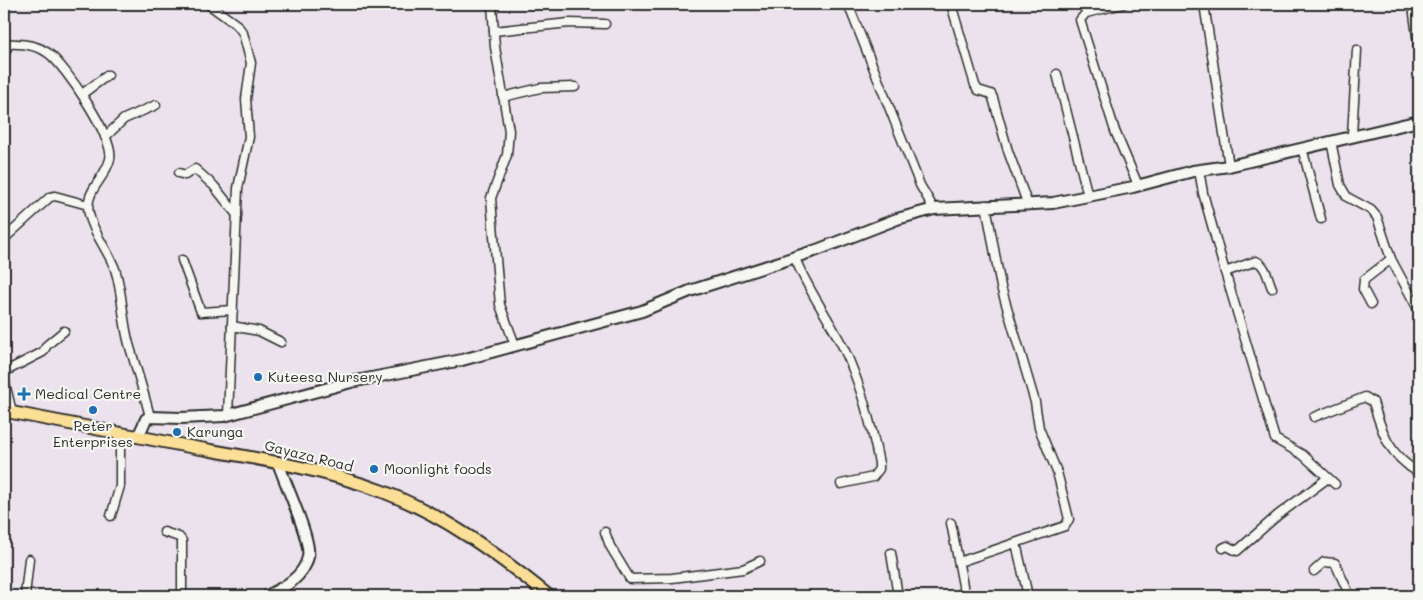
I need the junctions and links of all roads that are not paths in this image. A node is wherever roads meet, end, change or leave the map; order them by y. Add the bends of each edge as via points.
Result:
1 (208, 4) edge
2 (492, 4) edge
3 (848, 4) edge
4 (951, 4) edge
5 (1124, 4) edge
6 (1204, 4) edge
7 (1413, 6) dead end
8 (605, 24) dead end
9 (494, 31) junction
10 (7, 44) edge
11 (1357, 50) dead end
12 (1419, 52) edge
13 (4, 54) edge
14 (1057, 74) dead end
15 (108, 75) dead end
16 (575, 87) dead end
17 (82, 94) junction
18 (503, 97) junction
19 (156, 105) dead end
20 (1419, 121) edge
21 (1352, 135) junction
22 (105, 137) junction
23 (1331, 141) junction
24 (1302, 148) junction
25 (1229, 166) junction
26 (1199, 170) junction
27 (179, 173) dead end
28 (1138, 186) junction
29 (1088, 196) junction
30 (88, 205) junction
31 (1028, 205) junction
32 (986, 206) junction
33 (934, 209) junction
34 (237, 214) junction
35 (1321, 219) dead end
36 (5, 238) edge
37 (796, 258) junction
38 (1391, 259) junction
39 (182, 260) dead end
40 (1225, 272) junction
41 (1272, 288) dead end
42 (1371, 304) dead end
43 (233, 310) junction
44 (1419, 311) edge
45 (232, 326) junction
46 (64, 331) dead end
47 (281, 342) dead end
48 (515, 345) junction
49 (4, 372) edge
50 (4, 379) edge
51 (8, 412) edge
52 (228, 415) junction
53 (150, 417) junction
54 (1314, 417) dead end
55 (120, 433) junction
56 (138, 437) junction
57 (278, 462) junction
58 (1419, 472) edge
59 (1328, 478) junction
60 (841, 484) dead end
61 (1335, 484) dead end
62 (111, 516) dead end
63 (951, 523) dead end
64 (164, 532) dead end
65 (605, 532) dead end
66 (1016, 543) junction
67 (1223, 548) dead end
68 (891, 554) dead end
69 (29, 559) dead end
70 (760, 561) dead end
71 (959, 562) junction
72 (1314, 571) dead end
73 (25, 596) edge
74 (182, 596) edge
75 (267, 596) edge
76 (550, 596) edge
77 (898, 596) edge
78 (965, 596) edge
79 (1028, 596) edge
80 (1350, 596) edge

1 - 34 street via 237,24 243,33 251,63 246,99 248,137 239,175
2 - 9 street
3 - 33 street via 920,185
4 - 31 street via 975,85 993,98
5 - 28 street via 1086,13 1080,20 1115,131
6 - 25 street
7 - 12 street
8 - 9 street via 569,23
9 - 18 street
10 - 13 street
10 - 17 street via 33,46 49,54
11 - 21 street
14 - 29 street
15 - 17 street
16 - 18 street via 540,88
17 - 22 street
18 - 48 street via 509,131 507,155 491,198 492,224 500,304
19 - 22 street via 124,119
20 - 21 street
21 - 23 street
22 - 30 street via 110,159 90,195
23 - 24 street
23 - 38 street via 1340,186 1347,197 1375,214
24 - 25 street
24 - 35 street
25 - 26 street
26 - 28 street
26 - 40 street
27 - 34 street via 185,175 195,169
28 - 29 street
29 - 31 street
30 - 36 street via 50,197
30 - 53 street via 95,232 110,258 120,286 129,342
31 - 32 street
32 - 33 street
32 - 66 street via 1000,286 1035,402 1039,428 1057,472 1069,519 1065,526
33 - 37 street via 897,219
34 - 43 street
37 - 48 street via 642,311
37 - 60 street via 804,281 848,359 870,419 879,463 874,477
38 - 42 street via 1364,280 1363,289
38 - 44 street
39 - 43 street via 201,312
40 - 41 street via 1256,261 1265,271
40 - 59 street via 1275,439 1303,455
43 - 45 street
45 - 47 street via 259,331
45 - 52 street
46 - 49 street via 43,352
48 - 52 street via 462,360 343,384
50 - 51 street
51 - 55 main road, Gayaza Road
52 - 53 street
53 - 56 street
54 - 58 street via 1365,397 1373,402 1391,450
55 - 56 main road, Gayaza Road
55 - 62 street via 120,486
56 - 57 main road, Gayaza Road
57 - 75 street via 307,540 308,557 296,578
57 - 76 main road, Gayaza Road via 335,475 386,492 495,552
59 - 61 street
59 - 67 street via 1237,551 1228,546
63 - 71 street
64 - 74 street via 180,537 182,541
65 - 70 street via 630,580 743,569
66 - 71 street
66 - 79 street
68 - 77 street
69 - 73 street
71 - 78 street
72 - 80 street via 1324,562 1335,563

